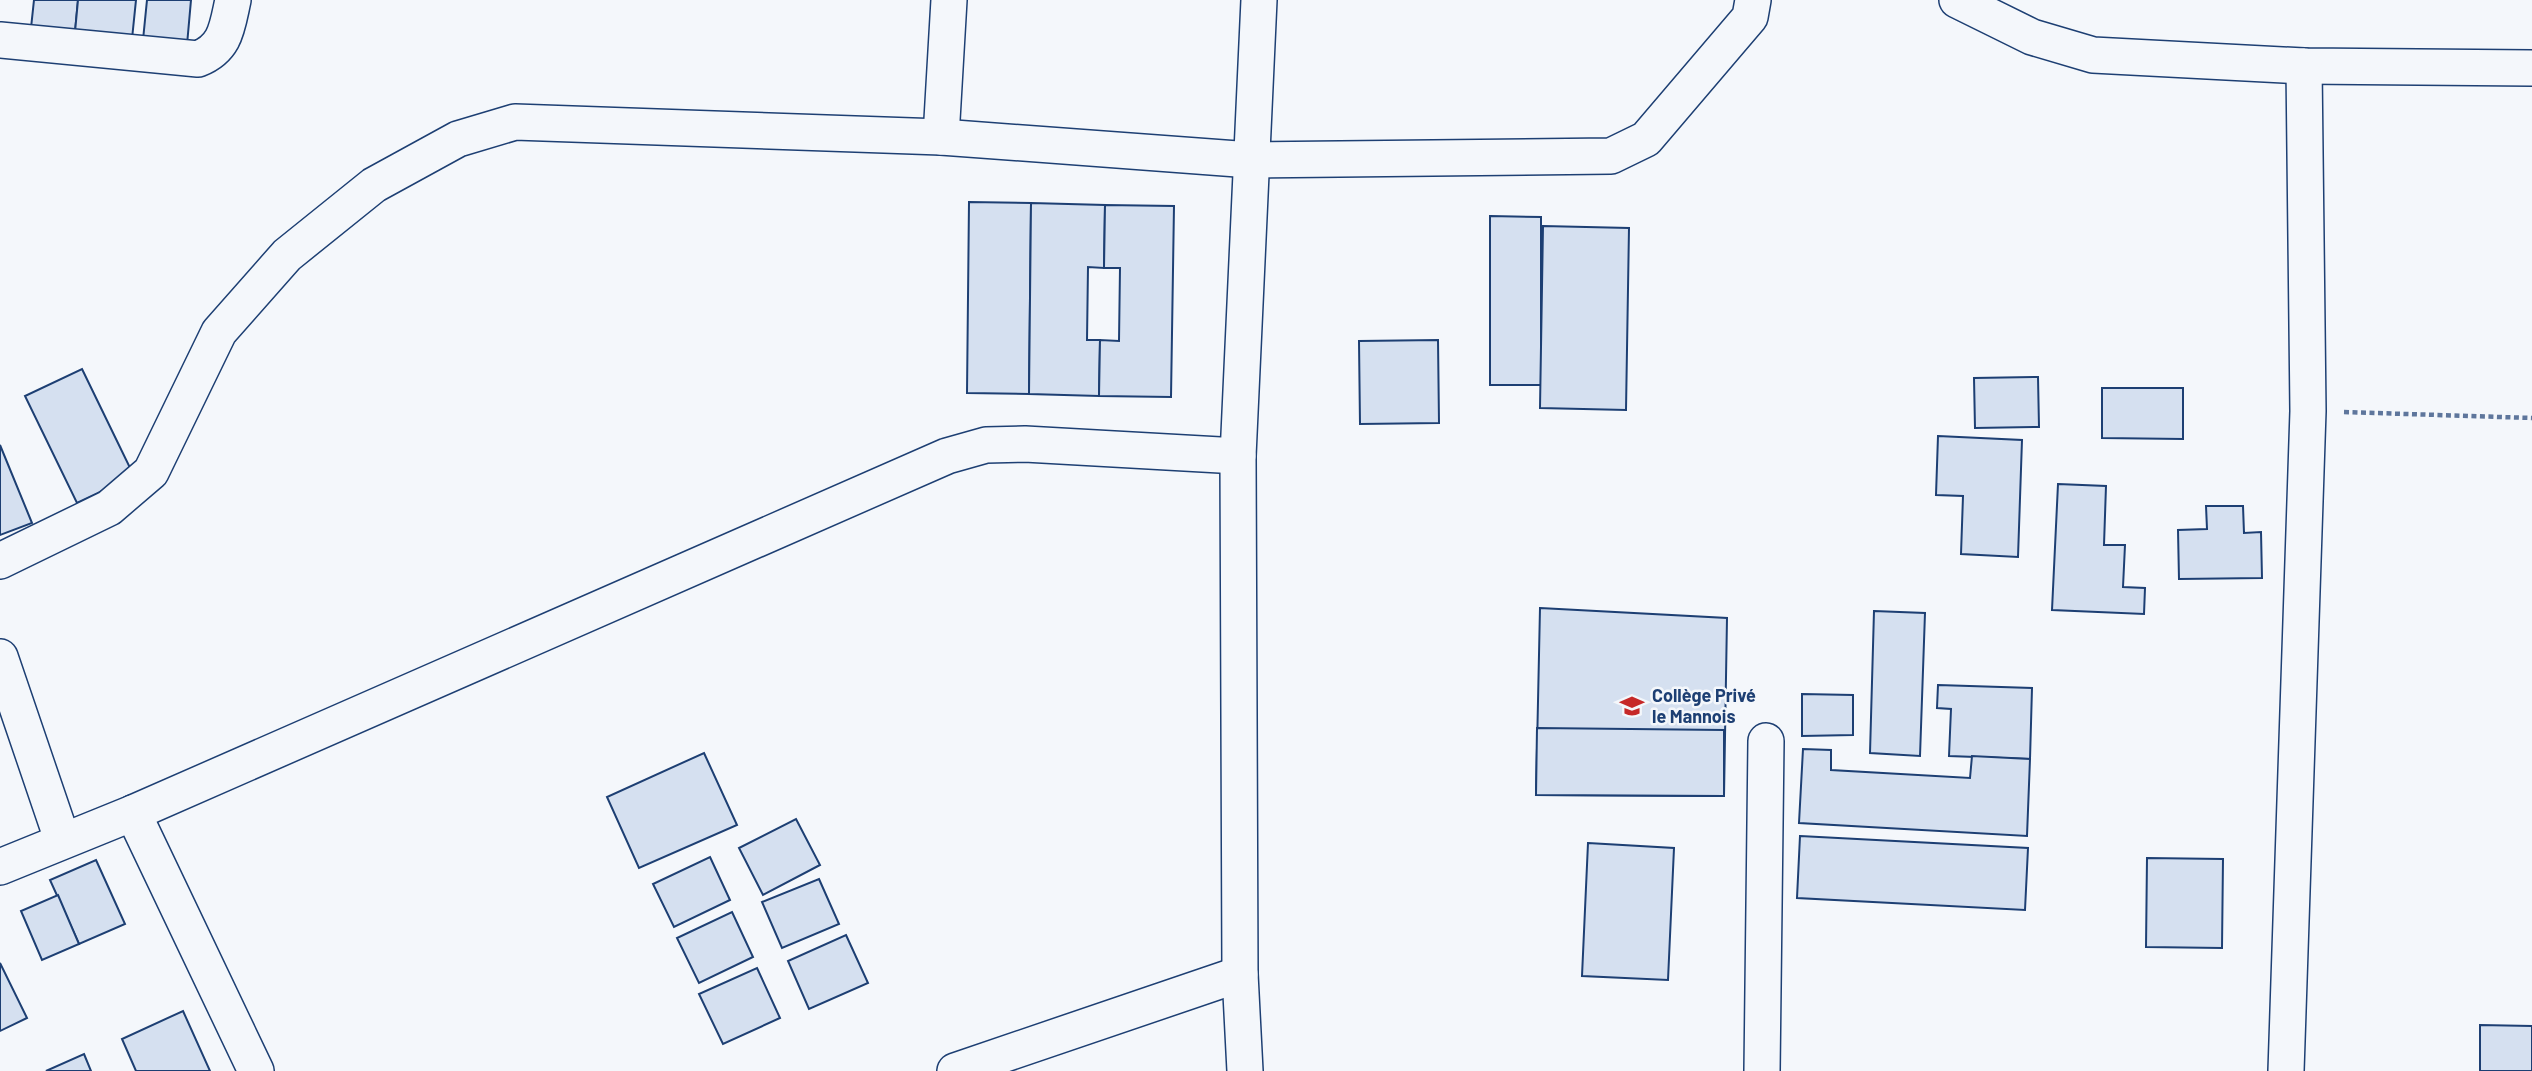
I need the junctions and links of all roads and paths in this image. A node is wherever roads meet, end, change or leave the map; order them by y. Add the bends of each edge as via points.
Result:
1 (233, 0) edge
2 (949, 0) edge
3 (1259, 0) edge
4 (1957, 0) edge
5 (1760, 6) edge
6 (0, 40) edge
7 (2304, 66) junction
8 (2532, 68) edge
9 (941, 137) junction
10 (1251, 160) junction
11 (2308, 411) junction
12 (2532, 418) edge
13 (1238, 456) junction
14 (0, 561) edge
15 (0, 657) edge
16 (1766, 741) dead end
17 (133, 813) junction
18 (62, 839) junction
19 (0, 867) edge
20 (1240, 974) junction
21 (256, 1071) edge
22 (956, 1071) edge
23 (1245, 1071) edge
24 (1762, 1071) edge
25 (2286, 1071) edge

1 - 6 street via 225,33 213,53 198,59
2 - 9 street
3 - 10 street
4 - 7 street via 2032,37 2093,55
5 - 10 street via 1646,139 1611,156
7 - 8 street
7 - 11 street
9 - 10 street
9 - 14 street via 515,122 458,139 374,185 287,255 219,332 151,472 109,508
10 - 13 street
11 - 12 path
11 - 25 street
13 - 17 street via 1026,444 986,445 947,456
13 - 20 street
15 - 18 street
16 - 24 street
17 - 18 street
17 - 21 street
18 - 19 street
20 - 22 street
20 - 23 street

